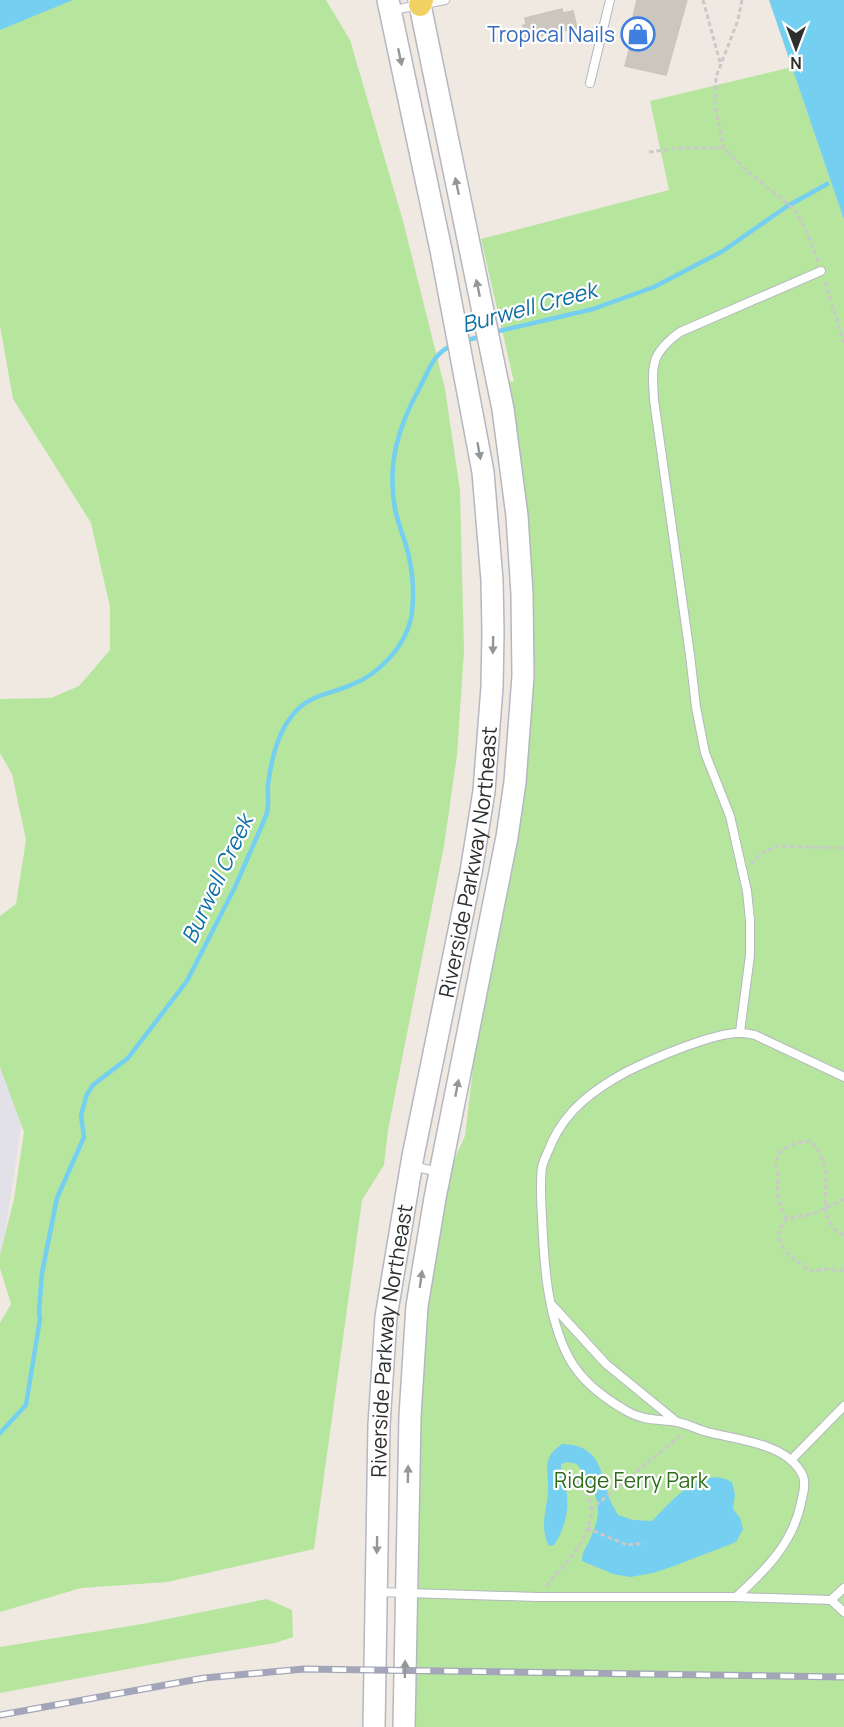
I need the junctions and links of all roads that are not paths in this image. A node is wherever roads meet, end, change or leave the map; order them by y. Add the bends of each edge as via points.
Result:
1 (445, 0) edge
2 (610, 0) edge
3 (420, 2) edge
4 (389, 5) edge
5 (590, 83) dead end
6 (821, 271) dead end
7 (740, 1032) junction
8 (844, 1077) edge
9 (411, 1166) junction
10 (440, 1172) junction
11 (552, 1305) junction
12 (844, 1406) edge
13 (677, 1422) junction
14 (791, 1460) junction
15 (844, 1588) edge
16 (376, 1592) junction
17 (406, 1592) junction
18 (736, 1598) junction
19 (831, 1600) junction
20 (844, 1611) edge
21 (374, 1727) edge
22 (404, 1727) edge

1 - 3 lane
2 - 5 lane
3 - 4 lane
10 -> 3 main road, Riverside Parkway Northeast via 515,782 522,697 522,594 517,516 499,386
4 -> 9 main road, Riverside Parkway Northeast via 483,472 492,580 492,687 484,791
6 - 7 lane via 680,332 666,342 653,366 654,400 696,707 705,753 730,816 750,921 750,955
7 - 8 lane via 755,1035
7 - 11 lane via 644,1063 589,1095 565,1120 543,1167 543,1234
9 - 10 lane
9 -> 16 main road, Riverside Parkway Northeast via 386,1317 379,1425
17 -> 10 main road, Riverside Parkway Northeast via 413,1350
11 - 13 lane via 606,1364
11 - 13 lane via 570,1360 600,1394 645,1419
12 - 14 lane
13 - 14 lane via 771,1449
14 - 18 lane via 804,1479 804,1488 791,1533 775,1559
15 - 19 lane
16 - 17 lane
16 - 21 main road, Riverside Parkway Northeast
17 - 18 lane
22 -> 17 main road, Riverside Parkway Northeast
18 - 19 lane
19 - 20 lane

